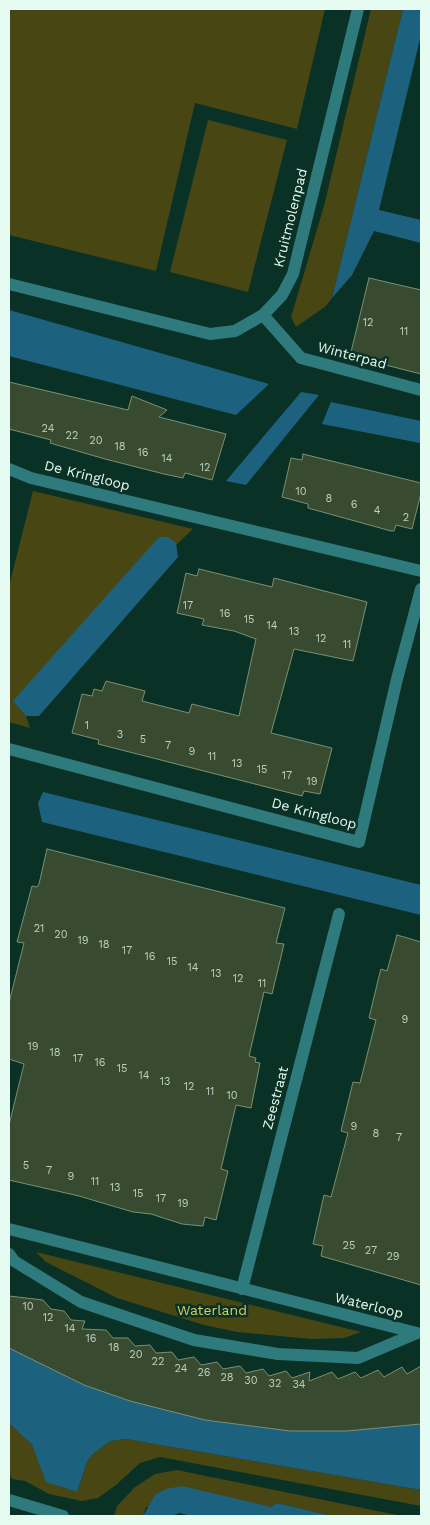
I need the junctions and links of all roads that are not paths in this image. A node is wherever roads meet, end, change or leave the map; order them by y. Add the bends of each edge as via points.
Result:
1 (358, 9) edge
2 (9, 284) edge
3 (263, 314) junction
4 (421, 390) edge
5 (9, 469) edge
6 (421, 571) edge
7 (421, 589) edge
8 (9, 749) edge
9 (339, 914) dead end
10 (9, 1229) edge
11 (9, 1254) edge
12 (242, 1289) junction
13 (9, 1500) edge
14 (63, 1516) edge

1 - 3 street, Kruitmolenpad via 293,274 282,295
2 - 3 street, Kruitmolenpad via 210,334 235,331
3 - 4 street, Winterpad via 301,358
5 - 6 street, De Kringloop via 31,478
7 - 8 street, De Kringloop via 359,842
9 - 12 street, Zeestraat
10 - 12 street, Waterloop
11 - 12 street, Waterloop via 14,1261 81,1302 194,1340 278,1354 358,1358 417,1333
13 - 14 street

